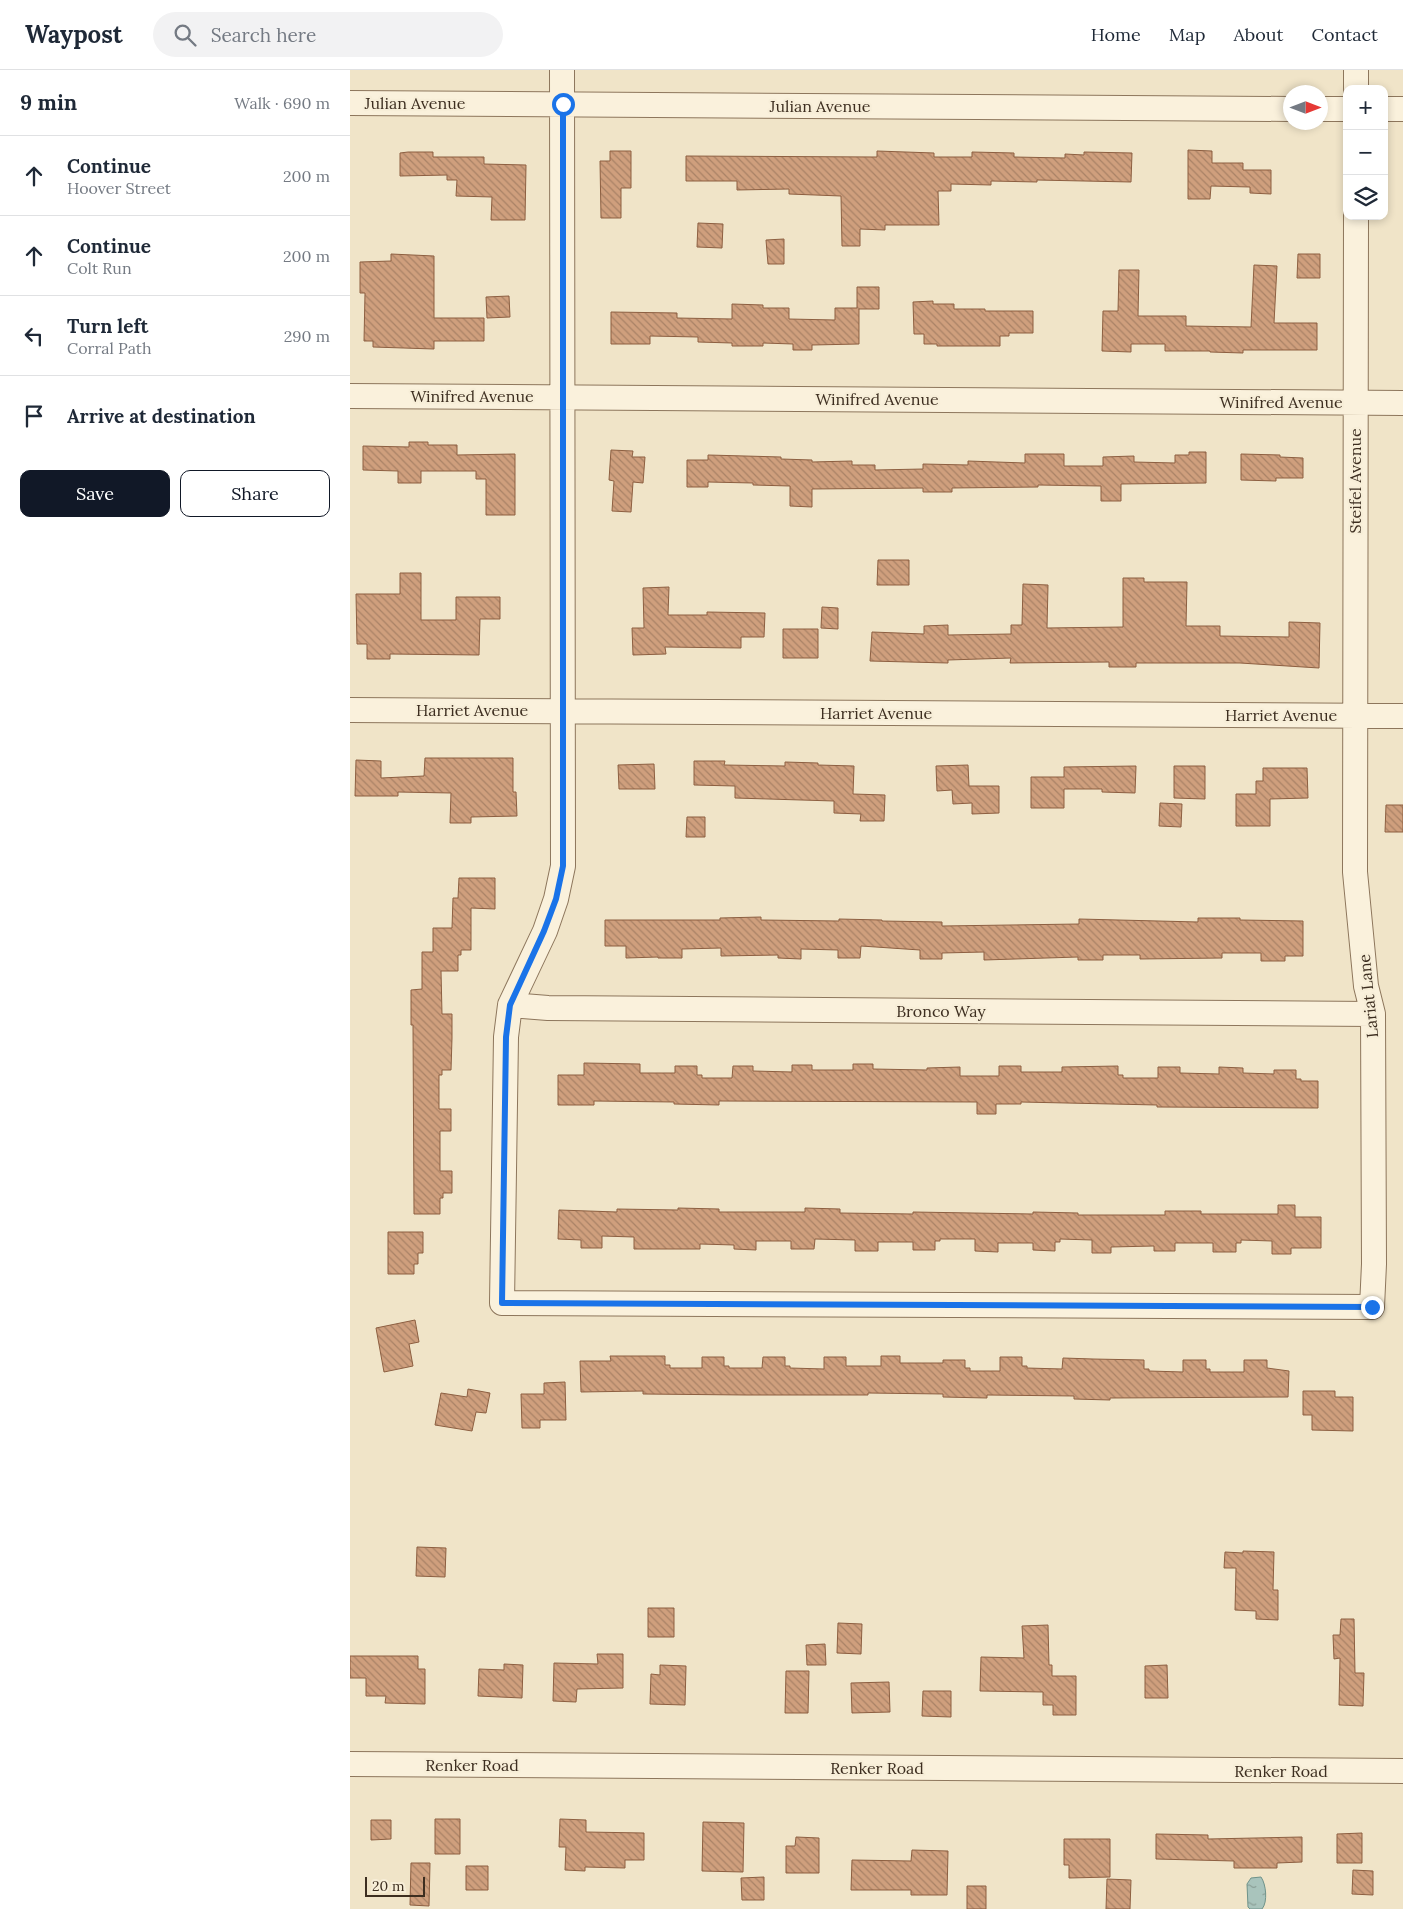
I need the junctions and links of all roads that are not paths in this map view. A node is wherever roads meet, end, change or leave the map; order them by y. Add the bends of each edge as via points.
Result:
1 (562, 70) edge
2 (1356, 70) edge
3 (1356, 85) edge
4 (350, 103) edge
5 (563, 104) junction
6 (1283, 109) edge
7 (1328, 109) edge
8 (1343, 109) edge
9 (1388, 109) edge
10 (1403, 109) edge
11 (1356, 220) edge
12 (350, 396) edge
13 (562, 397) junction
14 (1355, 403) junction
15 (1403, 403) edge
16 (350, 710) edge
17 (562, 711) junction
18 (1355, 715) junction
19 (1403, 716) edge
20 (510, 1005) junction
21 (1373, 1014) junction
22 (350, 1764) edge
23 (1403, 1771) edge

1 - 5 street
2 - 3 street
4 - 5 street, Julian Avenue
5 - 6 street, Julian Avenue
5 - 13 street
7 - 8 street
9 - 10 street
11 - 14 street, Steifel Avenue
12 - 13 street, Winifred Avenue
13 - 14 street, Winifred Avenue
13 - 17 street
14 - 15 street, Winifred Avenue
14 - 18 street, Steifel Avenue
16 - 17 street, Harriet Avenue
17 - 18 street, Harriet Avenue
17 - 20 street via 563,866 556,899 544,931
18 - 19 street, Harriet Avenue
18 - 21 street, Lariat Lane via 1355,872 1366,986
20 - 21 street, Bronco Way
20 - 21 street, Lariat Lane via 506,1037 502,1303 1372,1307
22 - 23 street, Renker Road

